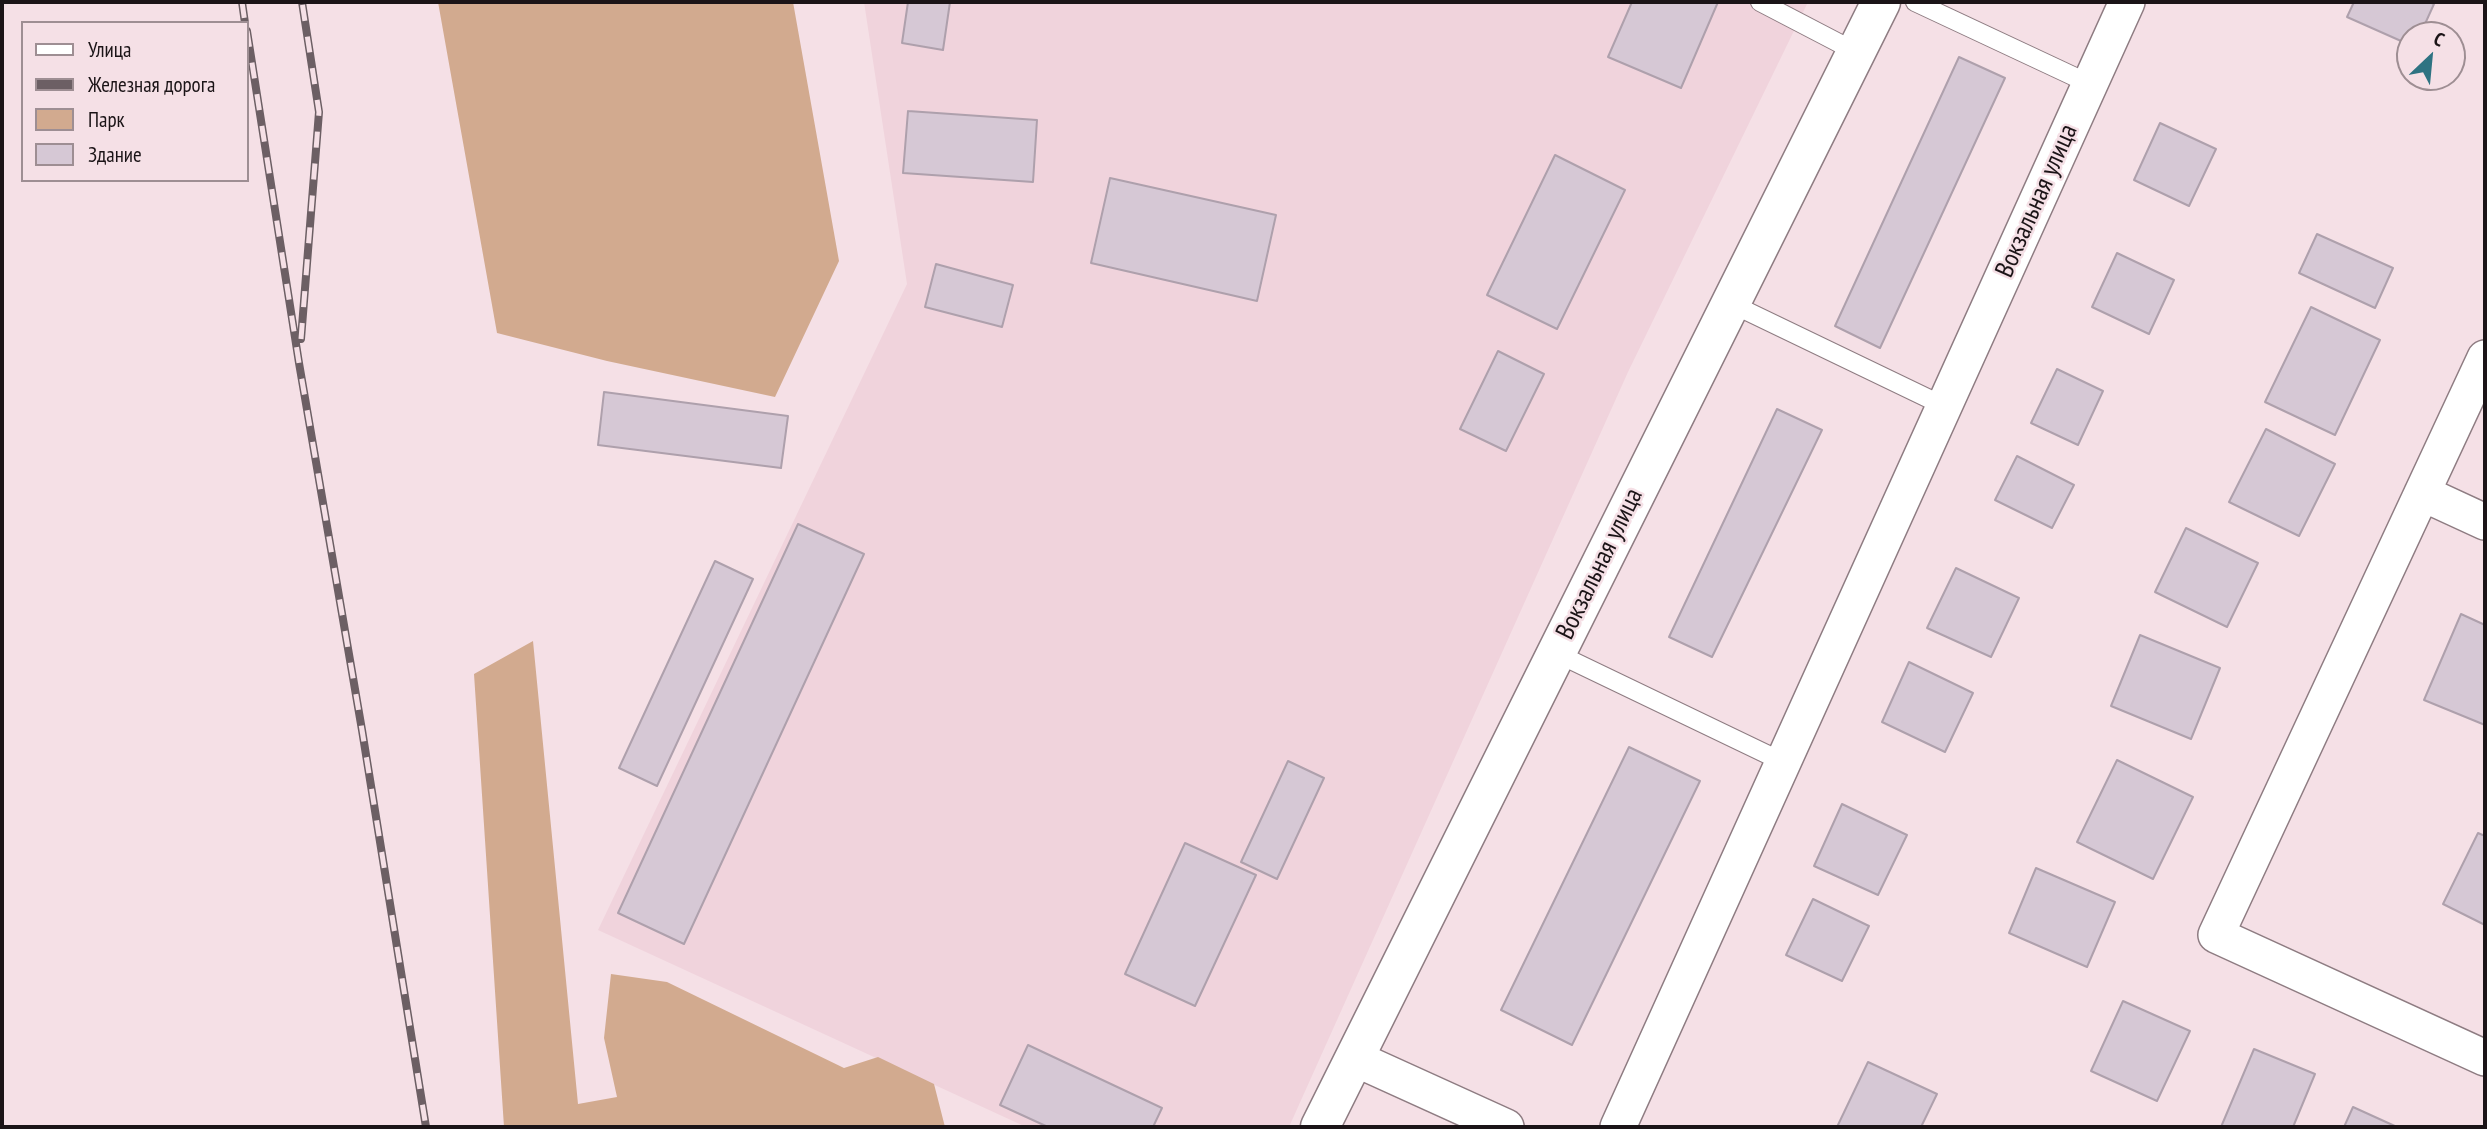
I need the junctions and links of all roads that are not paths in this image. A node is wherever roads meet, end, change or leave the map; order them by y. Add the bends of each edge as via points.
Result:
1 (1760, 2) edge
2 (1881, 2) edge
3 (1914, 2) edge
4 (2127, 2) edge
5 (1856, 52) junction
6 (2090, 84) junction
7 (1730, 303) junction
8 (2485, 358) edge
9 (1944, 406) junction
10 (2422, 493) junction
11 (2485, 522) edge
12 (1556, 653) junction
13 (1783, 762) junction
14 (1354, 1058) junction
15 (2485, 1058) edge
16 (1320, 1127) edge
17 (1506, 1127) edge
18 (1618, 1127) edge

1 - 5 lane
2 - 5 main road, Вокзальная улица
3 - 6 lane
4 - 6 street, Вокзальная улица
5 - 7 main road, Вокзальная улица
6 - 9 street, Вокзальная улица
7 - 9 lane
7 - 12 main road, Вокзальная улица
8 - 10 street
9 - 13 street, Вокзальная улица
10 - 11 street
10 - 15 street via 2216,935
12 - 13 lane
12 - 14 main road, Вокзальная улица
13 - 18 street, Вокзальная улица
14 - 16 main road, Вокзальная улица
14 - 17 street

